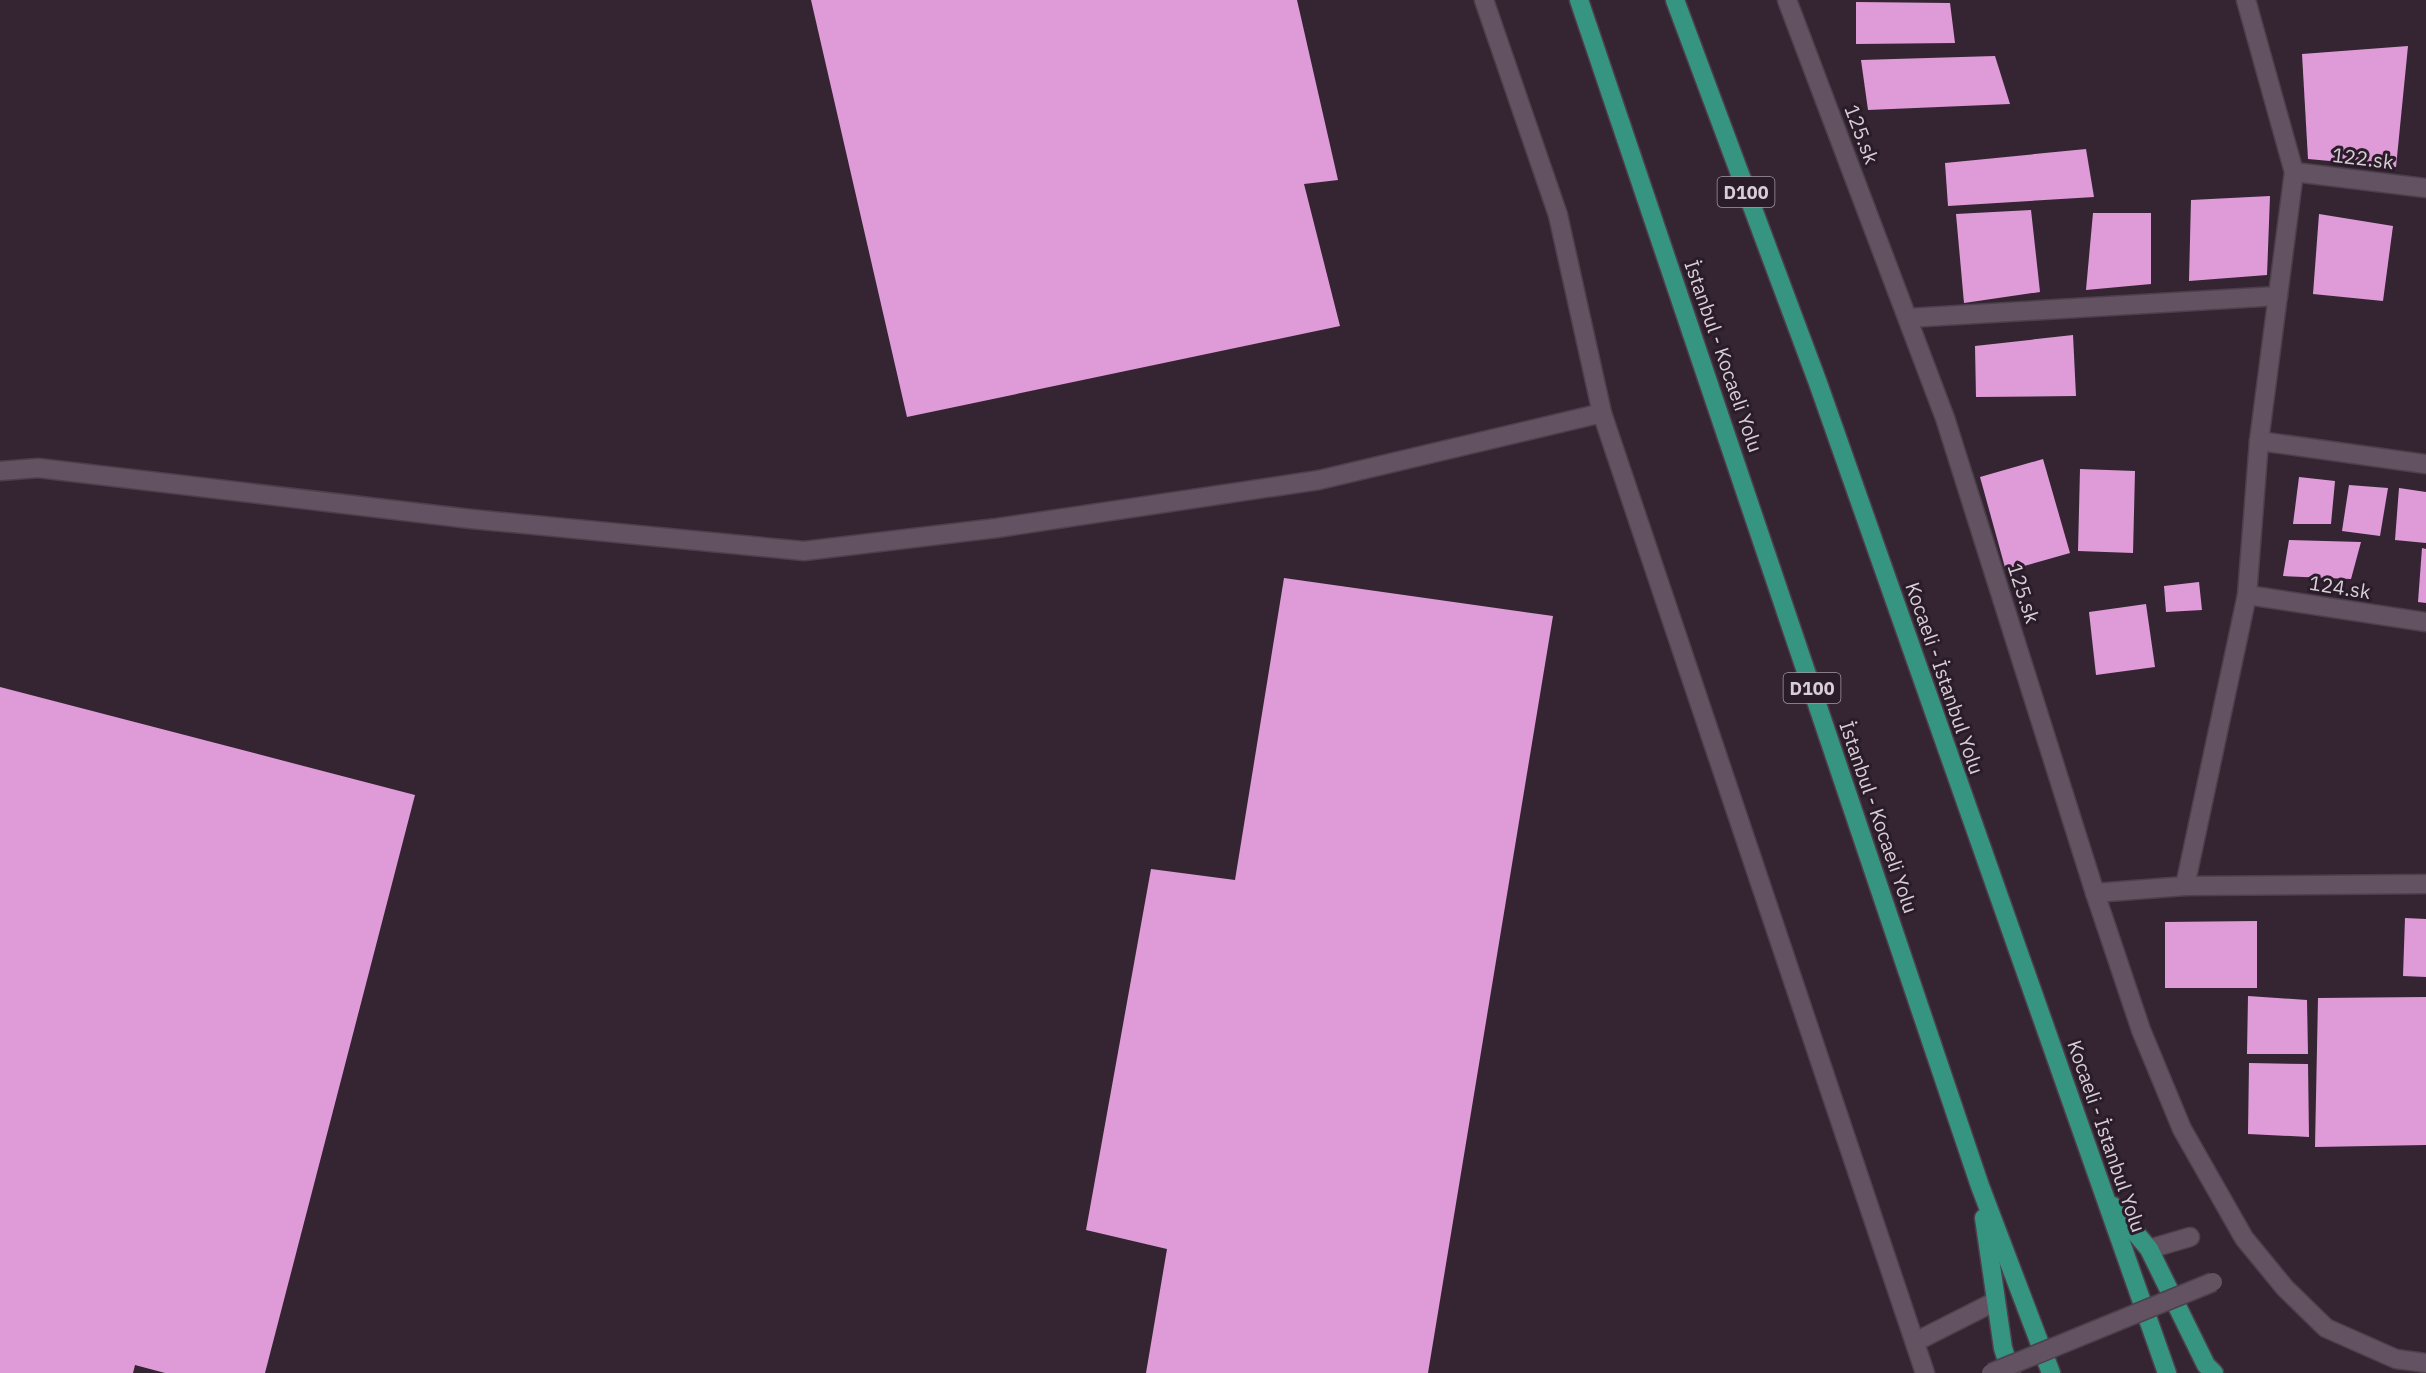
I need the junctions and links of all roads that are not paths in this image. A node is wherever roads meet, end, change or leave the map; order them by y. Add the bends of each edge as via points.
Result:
1 (1484, 0) edge
2 (1580, 0) edge
3 (1675, 0) edge
4 (1787, 0) edge
5 (2246, 0) edge
6 (2294, 172) junction
7 (2426, 188) edge
8 (2278, 296) junction
9 (1908, 318) junction
10 (1602, 413) junction
11 (2259, 441) junction
12 (2426, 464) edge
13 (0, 471) edge
14 (2247, 595) junction
15 (2426, 622) edge
16 (2426, 884) edge
17 (2185, 886) junction
18 (2095, 893) junction
19 (1980, 1186) junction
20 (2105, 1196) junction
21 (2190, 1237) dead end
22 (2149, 1249) junction
23 (2213, 1282) dead end
24 (1996, 1301) junction
25 (1915, 1342) junction
26 (2426, 1363) edge
27 (1925, 1373) edge
28 (1991, 1373) edge
29 (2011, 1373) edge
30 (2052, 1373) edge
31 (2167, 1373) edge
32 (2214, 1373) edge

1 - 10 street via 1558,214
2 - 19 highway, İstanbul - Kocaeli Yolu / D100
3 - 20 highway, Kocaeli - İstanbul Yolu / D100 via 1822,394
4 - 9 street, 125.sk
5 - 6 street
6 - 7 street, 122.sk
6 - 8 street
8 - 9 street
8 - 11 street
9 - 18 street, 125.sk via 1945,418
10 - 13 street via 1318,480 997,528 804,551 471,519 38,468
10 - 25 street
11 - 12 street
11 - 14 street
14 - 15 street, 124.sk
14 - 17 street
16 - 17 street
17 - 18 street
18 - 26 street, 125.sk via 2141,1030 2182,1129 2244,1238 2285,1288 2326,1328 2396,1359
19 - 24 highway
19 - 30 highway, İstanbul - Kocaeli Yolu / D100
20 - 22 highway
20 - 31 highway, Kocaeli - İstanbul Yolu / D100
21 - 22 street
22 - 32 highway via 2206,1365
23 - 28 street, bridge
24 - 25 street
24 - 29 highway
25 - 27 street

